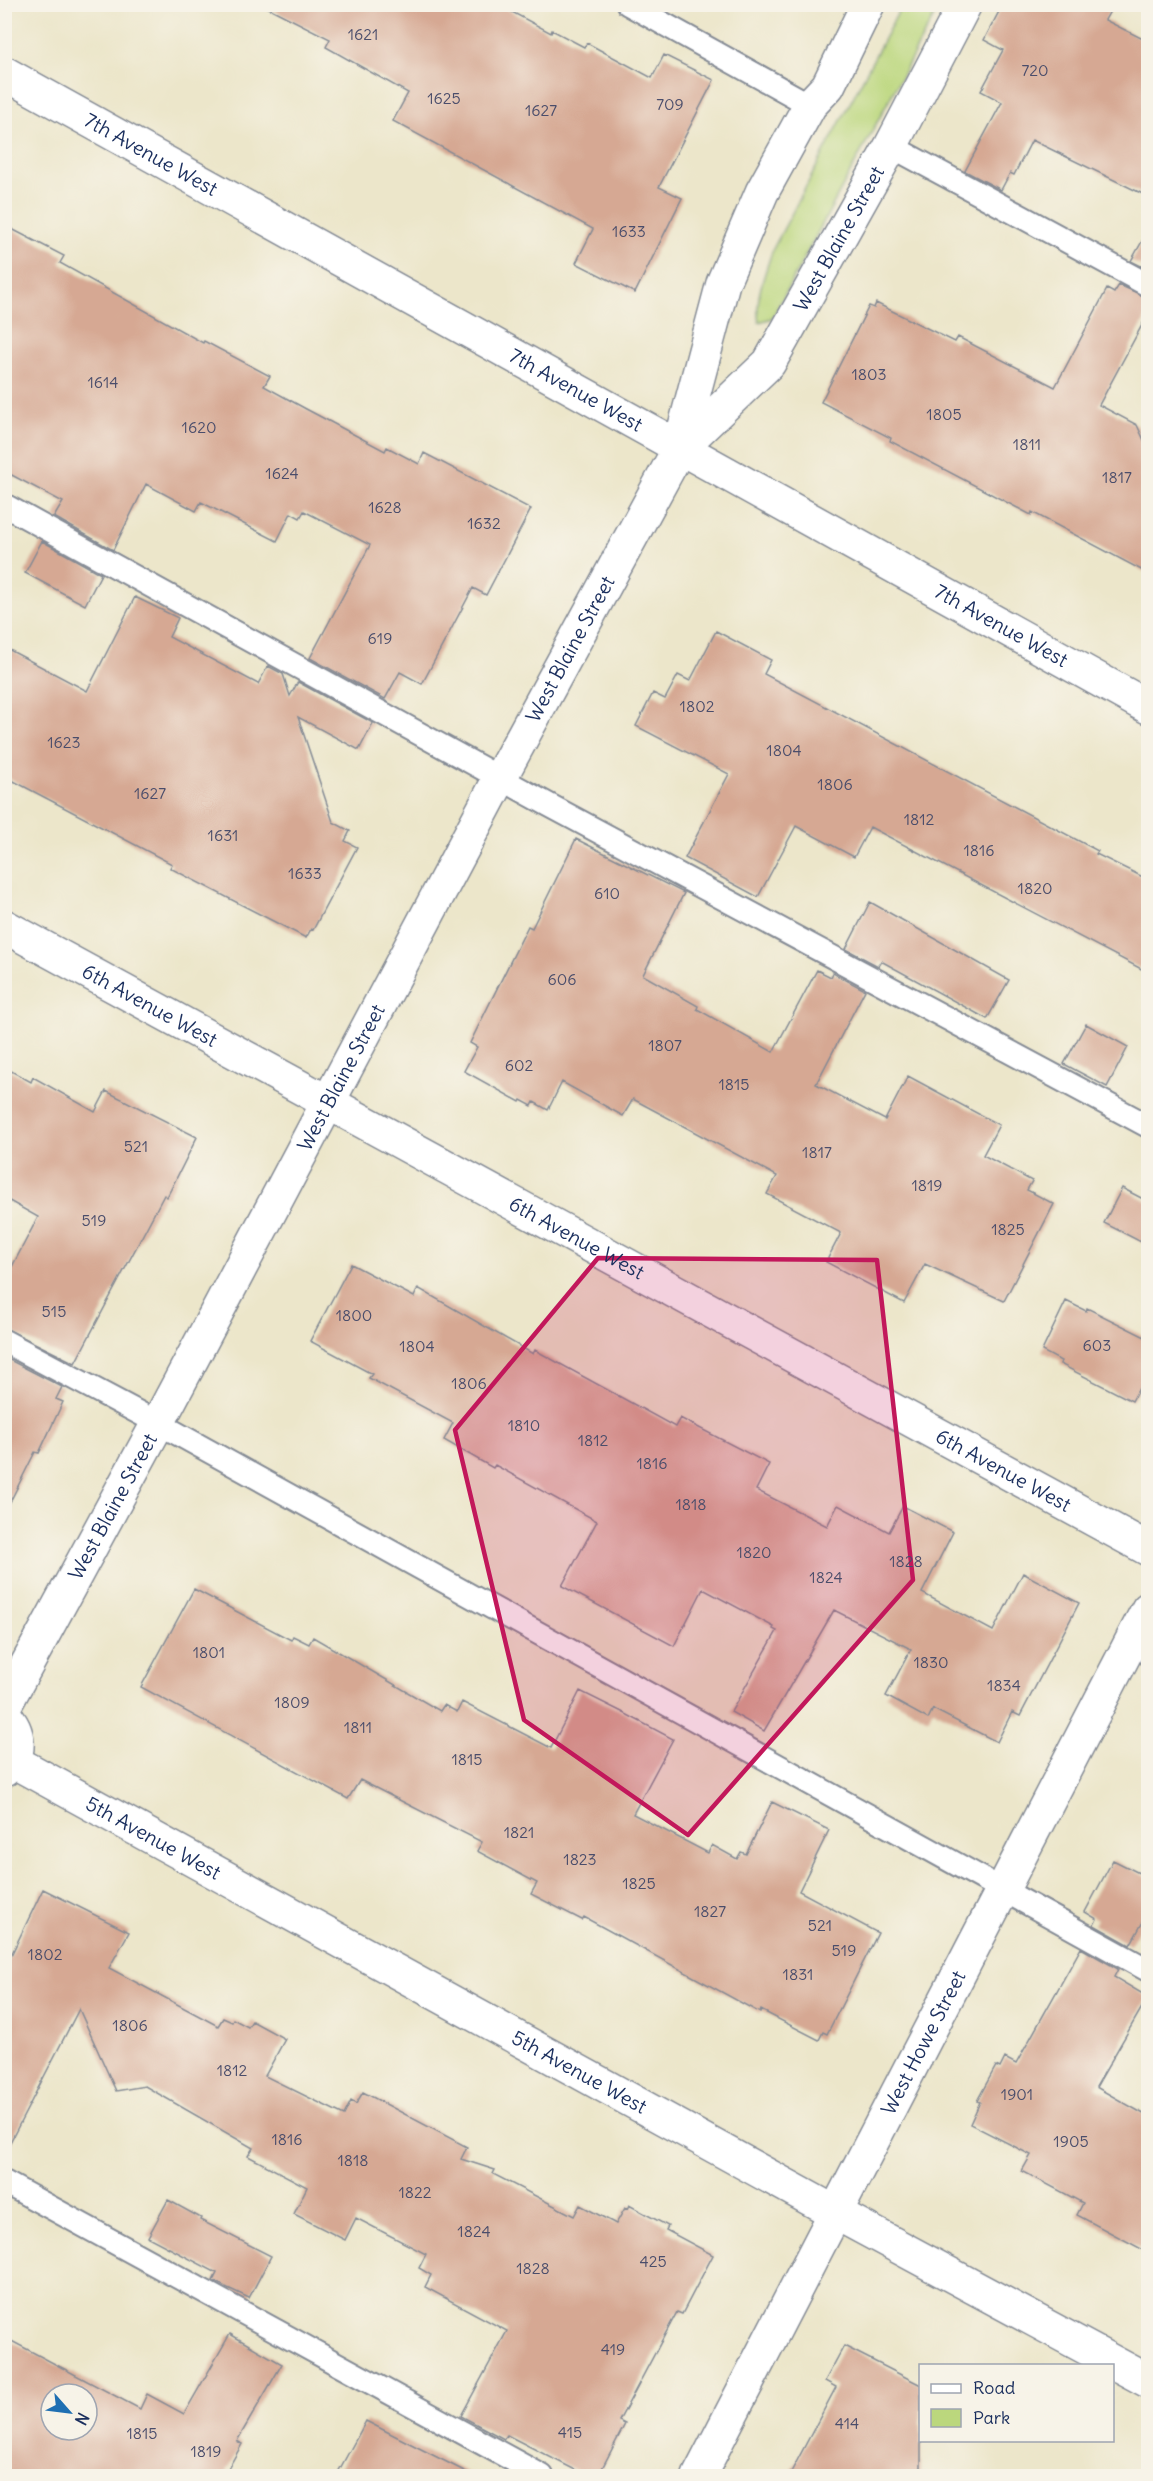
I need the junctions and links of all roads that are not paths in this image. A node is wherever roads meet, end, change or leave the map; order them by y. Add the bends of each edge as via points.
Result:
1 (628, 4) edge
2 (868, 4) edge
3 (965, 4) edge
4 (4, 74) edge
5 (810, 105) junction
6 (891, 146) junction
7 (1149, 285) edge
8 (679, 449) junction
9 (4, 505) edge
10 (1149, 707) edge
11 (500, 778) junction
12 (4, 926) edge
13 (327, 1100) junction
14 (1149, 1126) edge
15 (4, 1341) edge
16 (158, 1423) junction
17 (1149, 1549) edge
18 (1149, 1609) edge
19 (4, 1707) edge
20 (4, 1715) edge
21 (9, 1766) edge
22 (1003, 1889) junction
23 (1149, 1970) edge
24 (4, 2182) edge
25 (836, 2213) junction
26 (1149, 2381) edge
27 (542, 2476) edge
28 (699, 2476) edge

1 - 5 lane
2 - 5 street, West Blaine Street via 828,86
3 - 6 street, West Blaine Street
4 - 8 street, 7th Avenue West
5 - 8 street, West Blaine Street via 762,192 723,283
6 - 7 lane
6 - 8 street, West Blaine Street via 769,363
8 - 10 street, 7th Avenue West
8 - 11 street, West Blaine Street
9 - 11 lane
11 - 13 street, West Blaine Street
11 - 14 lane
12 - 13 street, 6th Avenue West
13 - 16 street, West Blaine Street
13 - 17 street, 6th Avenue West
15 - 16 lane
16 - 19 street, West Blaine Street
16 - 22 lane
18 - 22 street, West Howe Street
20 - 21 street via 13,1724 18,1746
21 - 25 street, 5th Avenue West
22 - 23 lane
22 - 25 street, West Howe Street
24 - 27 lane
25 - 26 street, 5th Avenue West
25 - 28 street, West Howe Street

